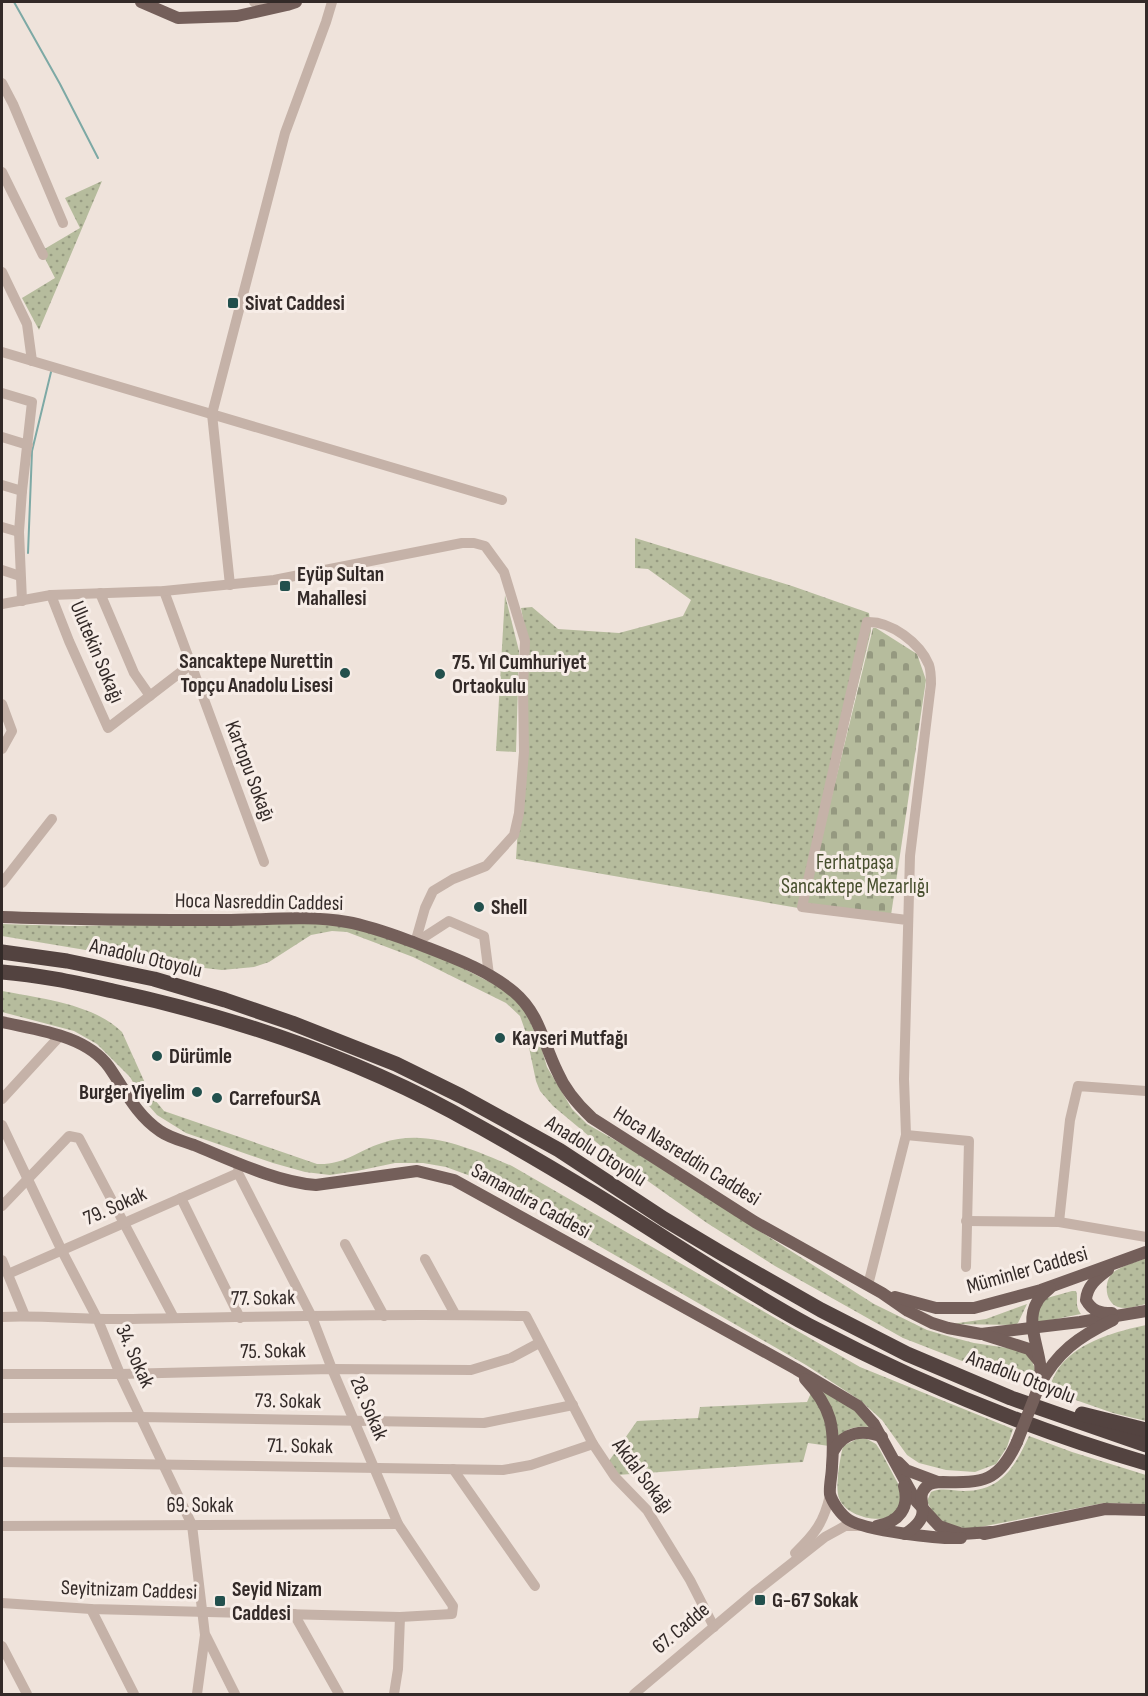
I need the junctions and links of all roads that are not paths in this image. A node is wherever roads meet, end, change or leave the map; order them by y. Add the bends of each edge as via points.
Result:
1 (141, 2) edge
2 (254, 2) edge
3 (296, 2) edge
4 (332, 2) edge
5 (268, 9) junction
6 (2, 83) edge
7 (12, 104) junction
8 (2, 110) edge
9 (2, 172) edge
10 (63, 223) dead end
11 (43, 255) dead end
12 (2, 272) edge
13 (2, 298) edge
14 (16, 302) junction
15 (2, 352) edge
16 (32, 361) junction
17 (2, 393) edge
18 (212, 414) junction
19 (2, 437) edge
20 (28, 445) junction
21 (2, 485) edge
22 (22, 491) junction
23 (502, 500) dead end
24 (2, 527) edge
25 (19, 532) junction
26 (2, 570) edge
27 (20, 576) junction
28 (230, 585) junction
29 (164, 591) junction
30 (100, 593) junction
31 (51, 595) junction
32 (22, 601) junction
33 (2, 604) edge
34 (190, 664) junction
35 (150, 696) junction
36 (2, 704) edge
37 (2, 749) edge
38 (52, 819) dead end
39 (264, 862) dead end
40 (2, 883) edge
41 (2, 917) edge
42 (908, 920) junction
43 (415, 943) junction
44 (2, 952) edge
45 (2, 972) edge
46 (489, 975) junction
47 (2, 1022) edge
48 (59, 1037) junction
49 (1146, 1091) edge
50 (2, 1099) edge
51 (2, 1125) edge
52 (906, 1135) junction
53 (238, 1168) junction
54 (27, 1179) junction
55 (181, 1198) junction
56 (2, 1206) edge
57 (966, 1221) junction
58 (1059, 1222) junction
59 (124, 1224) junction
60 (1146, 1237) edge
61 (345, 1244) dead end
62 (62, 1251) junction
63 (1146, 1252) edge
64 (425, 1258) dead end
65 (2, 1260) edge
66 (1118, 1263) junction
67 (966, 1267) dead end
68 (8, 1274) junction
69 (868, 1285) junction
70 (1053, 1285) junction
71 (882, 1293) junction
72 (1146, 1311) edge
73 (455, 1314) junction
74 (1125, 1314) junction
75 (25, 1316) junction
76 (384, 1316) junction
77 (526, 1316) joint
78 (2, 1317) edge
79 (312, 1317) junction
80 (174, 1318) junction
81 (240, 1318) junction
82 (98, 1320) junction
83 (1034, 1328) junction
84 (981, 1334) junction
85 (539, 1343) junction
86 (1041, 1368) junction
87 (332, 1369) junction
88 (796, 1369) junction
89 (2, 1374) edge
90 (120, 1374) junction
91 (1039, 1386) junction
92 (1011, 1398) junction
93 (573, 1405) junction
94 (141, 1417) junction
95 (2, 1418) edge
96 (354, 1422) junction
97 (1146, 1430) edge
98 (882, 1437) junction
99 (593, 1444) junction
100 (1146, 1444) edge
101 (833, 1452) junction
102 (893, 1457) junction
103 (2, 1462) edge
104 (1146, 1463) edge
105 (163, 1464) junction
106 (373, 1467) junction
107 (453, 1469) junction
108 (903, 1476) junction
109 (939, 1482) junction
110 (830, 1494) junction
111 (922, 1507) junction
112 (1146, 1510) edge
113 (398, 1524) junction
114 (192, 1525) junction
115 (2, 1526) edge
116 (871, 1527) junction
117 (991, 1532) junction
118 (905, 1534) junction
119 (535, 1586) dead end
120 (754, 1593) junction
121 (2, 1604) edge
122 (92, 1609) junction
123 (203, 1612) junction
124 (294, 1614) junction
125 (400, 1617) junction
126 (714, 1627) junction
127 (206, 1635) junction
128 (2, 1646) edge
129 (27, 1695) edge
130 (134, 1695) edge
131 (197, 1695) edge
132 (235, 1695) edge
133 (339, 1695) edge
134 (394, 1695) edge
135 (634, 1695) edge

1 - 5 main road via 178,18
2 - 5 street
3 - 5 main road
4 - 18 street via 285,133
6 - 7 street
7 - 8 street
7 - 10 street
9 - 11 street
12 - 14 street
13 - 14 street
14 - 16 street via 27,324
15 - 16 street
16 - 18 street
17 - 20 street via 32,402
18 - 23 street
18 - 28 street
19 - 20 street
20 - 22 street
21 - 22 street
22 - 25 street
24 - 25 street
25 - 27 street
26 - 27 street
27 - 32 street
28 - 29 street
28 - 43 street via 469,543 488,548 504,572 525,641 524,752 514,835 486,866 433,891
29 - 30 street
29 - 34 street, Kartopu Sokağı
30 - 31 street
30 - 35 street via 134,673
31 - 32 street
31 - 35 street, Ulutekin Sokağı via 108,728
32 - 33 street
34 - 35 street, Ulutekin Sokağı
34 - 39 street, Kartopu Sokağı
36 - 37 street via 12,731
38 - 40 street
41 - 43 main road, Hoca Nasreddin Caddesi via 312,919 347,922
42 - 42 street via 802,907 867,622 876,621 910,639 930,668 930,700 910,856
42 - 52 street
43 - 46 main road, Hoca Nasreddin Caddesi
43 - 46 street via 449,921 484,936
44 - 92 highway, Anadolu Otoyolu via 154,980 280,1019 396,1064 559,1150 664,1219 821,1310 907,1354
45 - 104 highway, Anadolu Otoyolu via 51,978 217,1017 377,1076 450,1111 593,1193 806,1324 942,1391
46 - 69 main road, Hoca Nasreddin Caddesi via 531,1009 562,1081 577,1105 592,1118 755,1222
47 - 48 main road, Samandıra Caddesi
48 - 50 street
48 - 53 main road, Samandıra Caddesi via 82,1044 97,1055 137,1111 161,1132
49 - 58 street via 1078,1086 1070,1120
51 - 54 street, 34. Sokak
52 - 57 street via 969,1140
52 - 69 street
53 - 55 street, 79. Sokak
53 - 79 street, 28. Sokak
53 - 88 main road, Samandıra Caddesi via 316,1185 417,1171 454,1180
54 - 56 street
54 - 59 street via 69,1136 79,1138
54 - 62 street, 34. Sokak
55 - 59 street, 79. Sokak
55 - 81 street
57 - 58 street
57 - 67 street
58 - 60 street
59 - 62 street, 79. Sokak
59 - 80 street
61 - 76 street
62 - 68 street, 79. Sokak
62 - 82 street, 34. Sokak
63 - 66 main road, Müminler Caddesi
64 - 73 street
65 - 68 street
66 - 70 main road, Müminler Caddesi
66 - 74 main road via 1095,1280 1086,1300 1098,1312
68 - 75 street
69 - 71 main road, Hoca Nasreddin Caddesi
70 - 71 main road, Müminler Caddesi via 997,1303 956,1309 936,1308
70 - 83 main road via 1036,1303
71 - 84 main road via 932,1323
72 - 74 main road
73 - 76 street, 77. Sokak
73 - 77 street, 77. Sokak
74 - 83 main road
74 - 91 main road via 1063,1351
75 - 78 street, 77. Sokak
75 - 82 street, 77. Sokak
76 - 79 street, 77. Sokak
77 - 85 street, Akdal Sokağı
79 - 81 street, 77. Sokak
79 - 87 street, 28. Sokak
80 - 81 street, 77. Sokak
80 - 82 street, 77. Sokak
82 - 90 street, 34. Sokak
83 - 84 main road
83 - 86 main road
84 - 86 main road via 1029,1349
85 - 87 street, 75. Sokak via 511,1358 471,1370
85 - 93 street, Akdal Sokağı
86 - 91 main road
87 - 90 street, 75. Sokak
87 - 96 street, 28. Sokak
88 - 98 main road, Samandıra Caddesi via 858,1406
88 - 101 main road via 819,1394 830,1416
89 - 90 street, 75. Sokak
90 - 94 street, 34. Sokak
91 - 109 main road, bridge via 1009,1460 1000,1470 988,1478 966,1483
92 - 97 highway
92 - 100 highway, Anadolu Otoyolu
93 - 96 street, 73. Sokak via 484,1423
93 - 99 street, Akdal Sokağı
94 - 95 street, 73. Sokak
94 - 96 street, 73. Sokak
94 - 105 street, 34. Sokak
96 - 106 street, 28. Sokak
98 - 101 main road via 856,1433 839,1442
98 - 102 main road, Samandıra Caddesi
99 - 107 street, 71. Sokak via 531,1465 502,1470
99 - 126 street, Akdal Sokağı via 615,1477 647,1510
101 - 110 main road
102 - 108 main road, Samandıra Caddesi
102 - 109 main road via 906,1470
103 - 105 street, 71. Sokak
105 - 106 street, 71. Sokak
105 - 114 street, 34. Sokak
106 - 107 street, 71. Sokak
106 - 113 street, 28. Sokak
107 - 119 street
108 - 111 main road, Samandıra Caddesi
108 - 116 main road via 903,1513 894,1521
109 - 111 main road via 926,1486
110 - 116 main road via 848,1519
110 - 120 street, 67. Cadde via 817,1529
111 - 117 main road, Samandıra Caddesi via 939,1526 951,1531
111 - 118 main road via 921,1521
112 - 117 main road via 1105,1509
113 - 114 street, 69. Sokak
113 - 125 street, 28. Sokak via 453,1606 452,1614
114 - 115 street, 69. Sokak
114 - 123 street, 34. Sokak
116 - 118 main road
116 - 120 street, 67. Cadde via 845,1526 835,1531
117 - 118 main road via 949,1539
120 - 126 street, 67. Cadde
121 - 122 street, Seyitnizam Caddesi
122 - 123 street, Seyitnizam Caddesi
122 - 130 street
123 - 124 street, Seyitnizam Caddesi
123 - 127 street, 34. Sokak
124 - 125 street, Seyitnizam Caddesi
124 - 133 street
125 - 134 street
126 - 135 street, 67. Cadde
127 - 131 street
127 - 132 street
128 - 129 street

